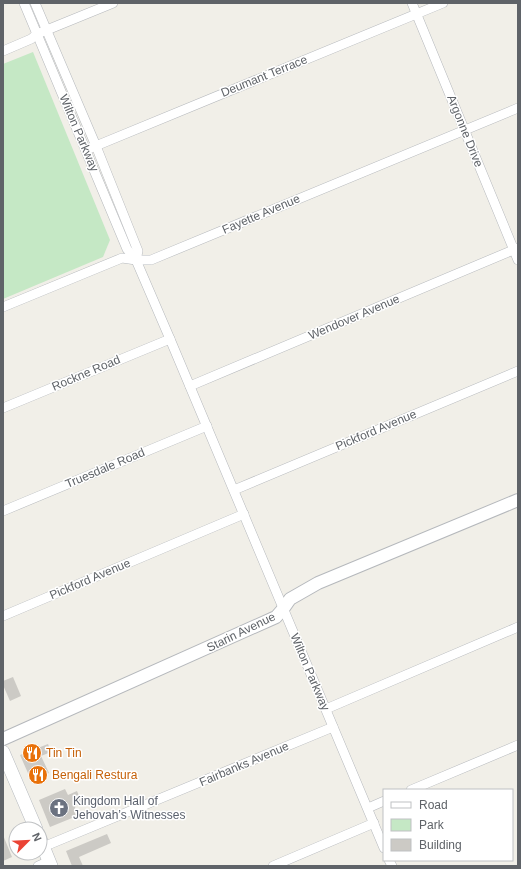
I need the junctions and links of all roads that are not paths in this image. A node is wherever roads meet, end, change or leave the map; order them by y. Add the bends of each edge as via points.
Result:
1 (24, 3) edge
2 (35, 3) edge
3 (113, 3) edge
4 (412, 3) edge
5 (443, 3) edge
6 (416, 14) junction
7 (47, 30) junction
8 (38, 34) junction
9 (3, 51) edge
10 (518, 108) edge
11 (464, 130) junction
12 (96, 146) junction
13 (86, 150) junction
14 (516, 249) edge
15 (136, 260) junction
16 (518, 260) edge
17 (3, 307) edge
18 (170, 339) junction
19 (518, 371) edge
20 (190, 386) junction
21 (3, 408) edge
22 (207, 426) junction
23 (234, 490) junction
24 (518, 500) edge
25 (3, 511) edge
26 (244, 514) junction
27 (284, 609) junction
28 (3, 616) edge
29 (518, 628) edge
30 (326, 709) junction
31 (333, 727) junction
32 (3, 739) edge
33 (518, 745) edge
34 (3, 752) edge
35 (413, 789) edge
36 (383, 802) edge
37 (368, 808) junction
38 (33, 821) edge
39 (374, 823) junction
40 (48, 841) edge
41 (383, 846) edge
42 (273, 866) edge

1 - 8 street, Wilton Parkway
2 - 7 street, Wilton Parkway
3 - 7 street
4 - 6 street, Argonne Drive
5 - 6 street, Deumant Terrace
6 - 11 street, Argonne Drive
6 - 12 street, Deumant Terrace
7 - 8 street
7 - 12 street, Wilton Parkway
8 - 9 street
8 - 13 street, Wilton Parkway
10 - 11 street, Fayette Avenue
11 - 14 street, Argonne Drive
11 - 15 street, Fayette Avenue via 151,260
12 - 13 street, Deumant Terrace
12 - 15 street, Wilton Parkway via 138,251
13 - 15 street, Wilton Parkway via 127,249
14 - 16 street, Argonne Drive
14 - 20 street, Wendover Avenue
15 - 17 street, Fayette Avenue via 122,258
15 - 18 street, Wilton Parkway
18 - 20 street, Wilton Parkway
18 - 21 street, Rockne Road
19 - 23 street, Pickford Avenue
20 - 22 street, Wilton Parkway
22 - 23 street, Wilton Parkway
22 - 25 street, Truesdale Road
23 - 26 street, Wilton Parkway
24 - 27 street, Starin Avenue via 318,583 290,599
26 - 27 street, Wilton Parkway
26 - 28 street, Pickford Avenue
27 - 30 street, Wilton Parkway
27 - 32 street, Starin Avenue via 276,617
29 - 30 street
30 - 31 street, Wilton Parkway
31 - 37 street, Wilton Parkway
31 - 40 street, Fairbanks Avenue
33 - 35 street
34 - 38 main road
36 - 37 street
37 - 39 street, Wilton Parkway
39 - 41 street
39 - 42 street

